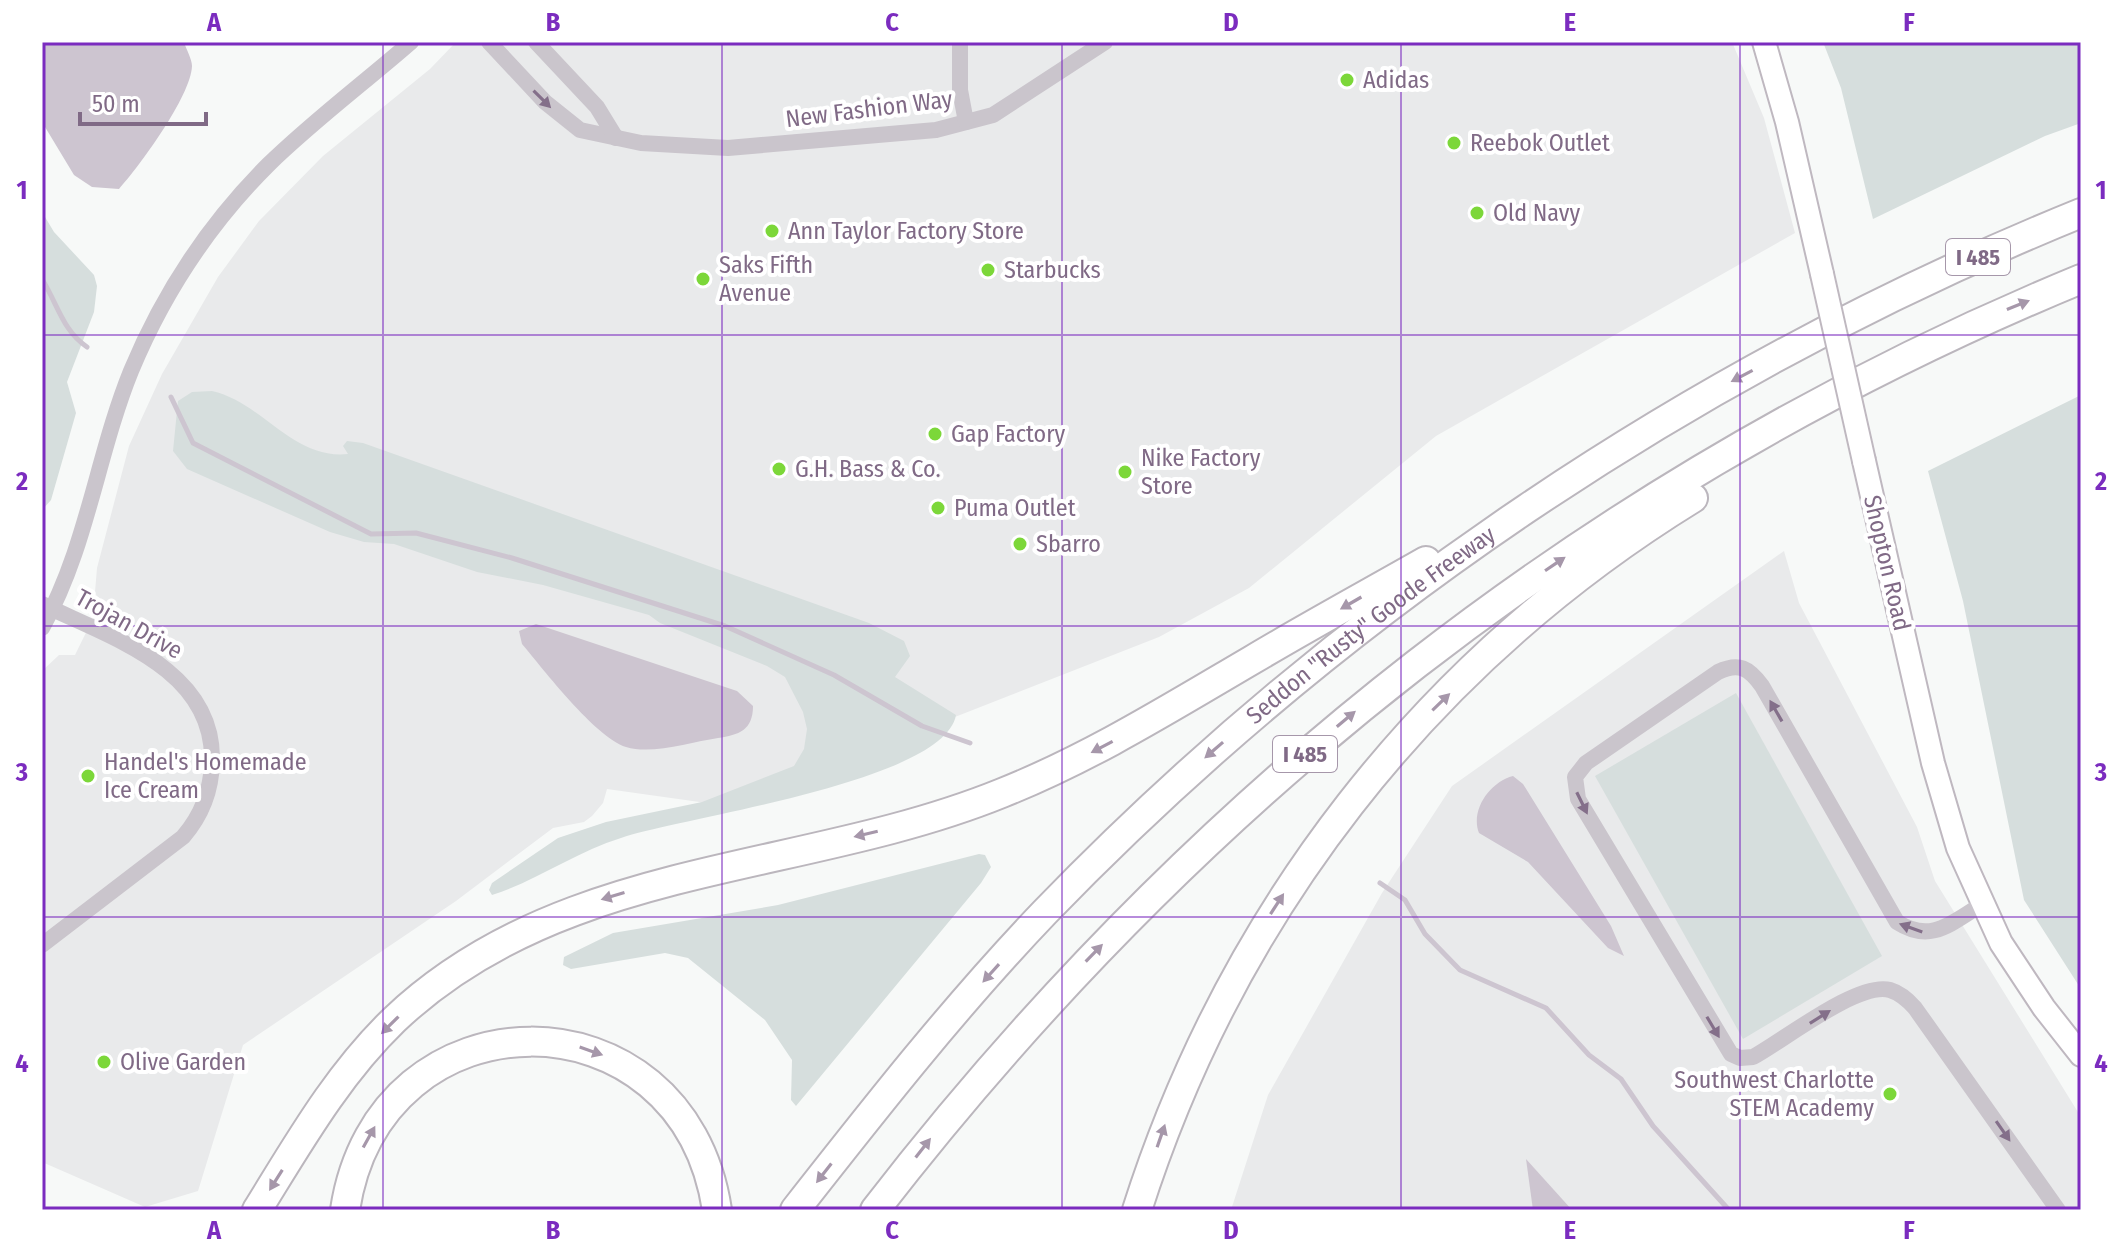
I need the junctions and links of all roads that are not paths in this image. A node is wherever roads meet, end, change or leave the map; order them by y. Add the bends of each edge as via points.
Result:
1 (411, 42) edge
2 (489, 42) edge
3 (536, 42) edge
4 (960, 42) edge
5 (1105, 42) edge
6 (1764, 42) edge
7 (966, 122) junction
8 (616, 138) junction
9 (2081, 213) edge
10 (2081, 279) edge
11 (1985, 319) junction
12 (1565, 482) junction
13 (47, 607) edge
14 (42, 628) edge
15 (1981, 905) junction
16 (42, 945) edge
17 (2081, 1055) edge
18 (257, 1210) edge
19 (345, 1210) edge
20 (717, 1210) edge
21 (795, 1210) edge
22 (875, 1210) edge
23 (1137, 1210) edge
24 (2058, 1210) edge

1 - 13 street via 268,165 181,273 131,371 78,547
2 -> 8 street, New Fashion Way via 558,114 580,130
3 - 8 street via 603,115
4 - 7 street
5 - 7 street, New Fashion Way via 993,115
6 - 15 street, Shopton Road, bridge via 1787,122 1933,763
7 - 8 street, New Fashion Way via 936,130 728,148
9 -> 12 highway, Seddon "Rusty" Goode Freeway / I 485 via 1934,276 1821,333 1721,386
11 -> 10 highway, I 485
22 -> 11 highway, I 485 via 1020,1031 1090,956 1256,795 1361,707 1458,631 1672,489 1863,378
23 -> 11 highway via 1166,1123 1206,1031 1259,934 1346,809 1434,708 1537,612 1668,513
12 -> 18 highway via 1158,717 1047,775 885,830 602,899 501,943 431,990 360,1057 324,1103
12 -> 21 highway, Seddon "Rusty" Goode Freeway / I 485 via 1426,578 1186,775 1044,913 971,994
13 - 14 street
13 - 16 street, Trojan Drive via 178,678 204,717 212,764 203,807 183,837
15 - 17 street, Shopton Road via 2027,982
15 -> 24 street via 1933,932 1921,934 1897,922 1762,686 1743,667 1732,665 1718,672 1586,763 1575,777 1578,799 1731,1054 1753,1057 1856,996 1889,989 1924,1020
19 -> 20 highway via 369,1135 405,1090 427,1071 476,1048 539,1040 596,1052 664,1094 696,1140

